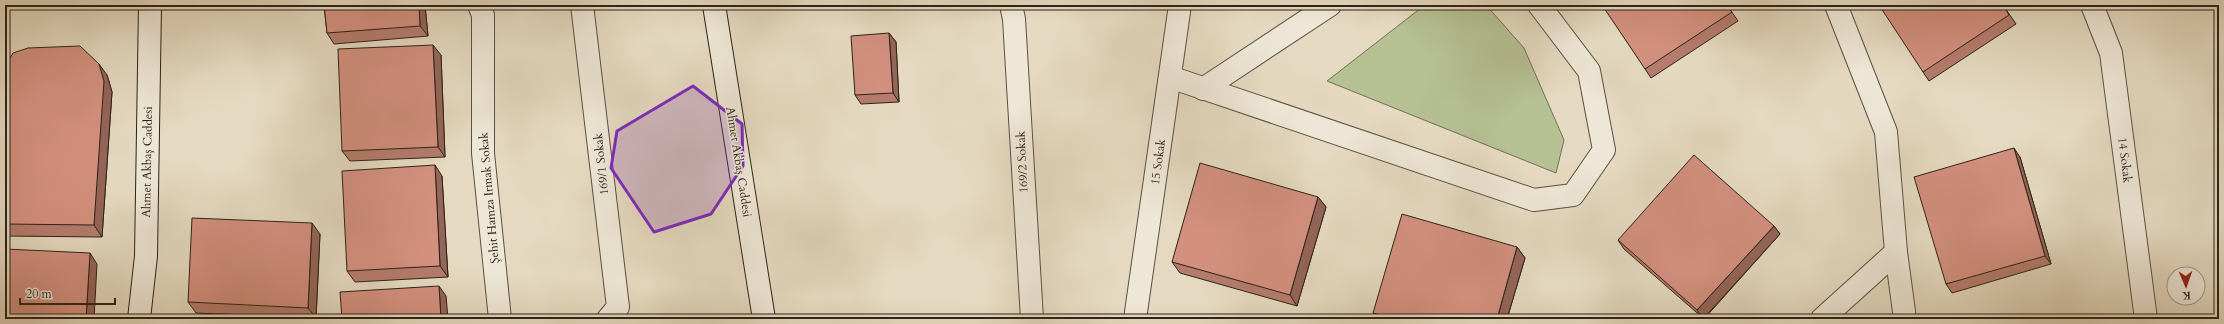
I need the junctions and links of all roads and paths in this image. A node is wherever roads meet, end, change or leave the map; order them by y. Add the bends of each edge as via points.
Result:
1 (150, 5) edge
2 (479, 5) edge
3 (582, 5) edge
4 (714, 5) edge
5 (1011, 5) edge
6 (1180, 5) edge
7 (1330, 5) edge
8 (1539, 5) edge
9 (1836, 5) edge
10 (2092, 5) edge
11 (1170, 77) junction
12 (1203, 89) junction
13 (1896, 252) junction
14 (139, 319) edge
15 (500, 319) edge
16 (608, 319) edge
17 (764, 319) edge
18 (1032, 319) edge
19 (1135, 319) edge
20 (1822, 319) edge
21 (1905, 319) edge
22 (2146, 319) edge

1 - 14 street, Ahmet Akbaş Caddesi via 146,256
2 - 15 street, Şehit Hamza Irmak Sokak via 483,16 482,153
3 - 16 street, 169/1 Sokak via 618,307
4 - 17 street, Ahmet Akbaş Caddesi
5 - 18 street, 169/2 Sokak via 1014,18
6 - 11 street, 15 Sokak
7 - 12 street
8 - 12 street via 1589,71 1604,150 1573,195 1534,200
9 - 13 street via 1886,132
10 - 22 street, 14 Sokak via 2111,53
11 - 12 street
11 - 19 street, 15 Sokak
13 - 20 street
13 - 21 street

